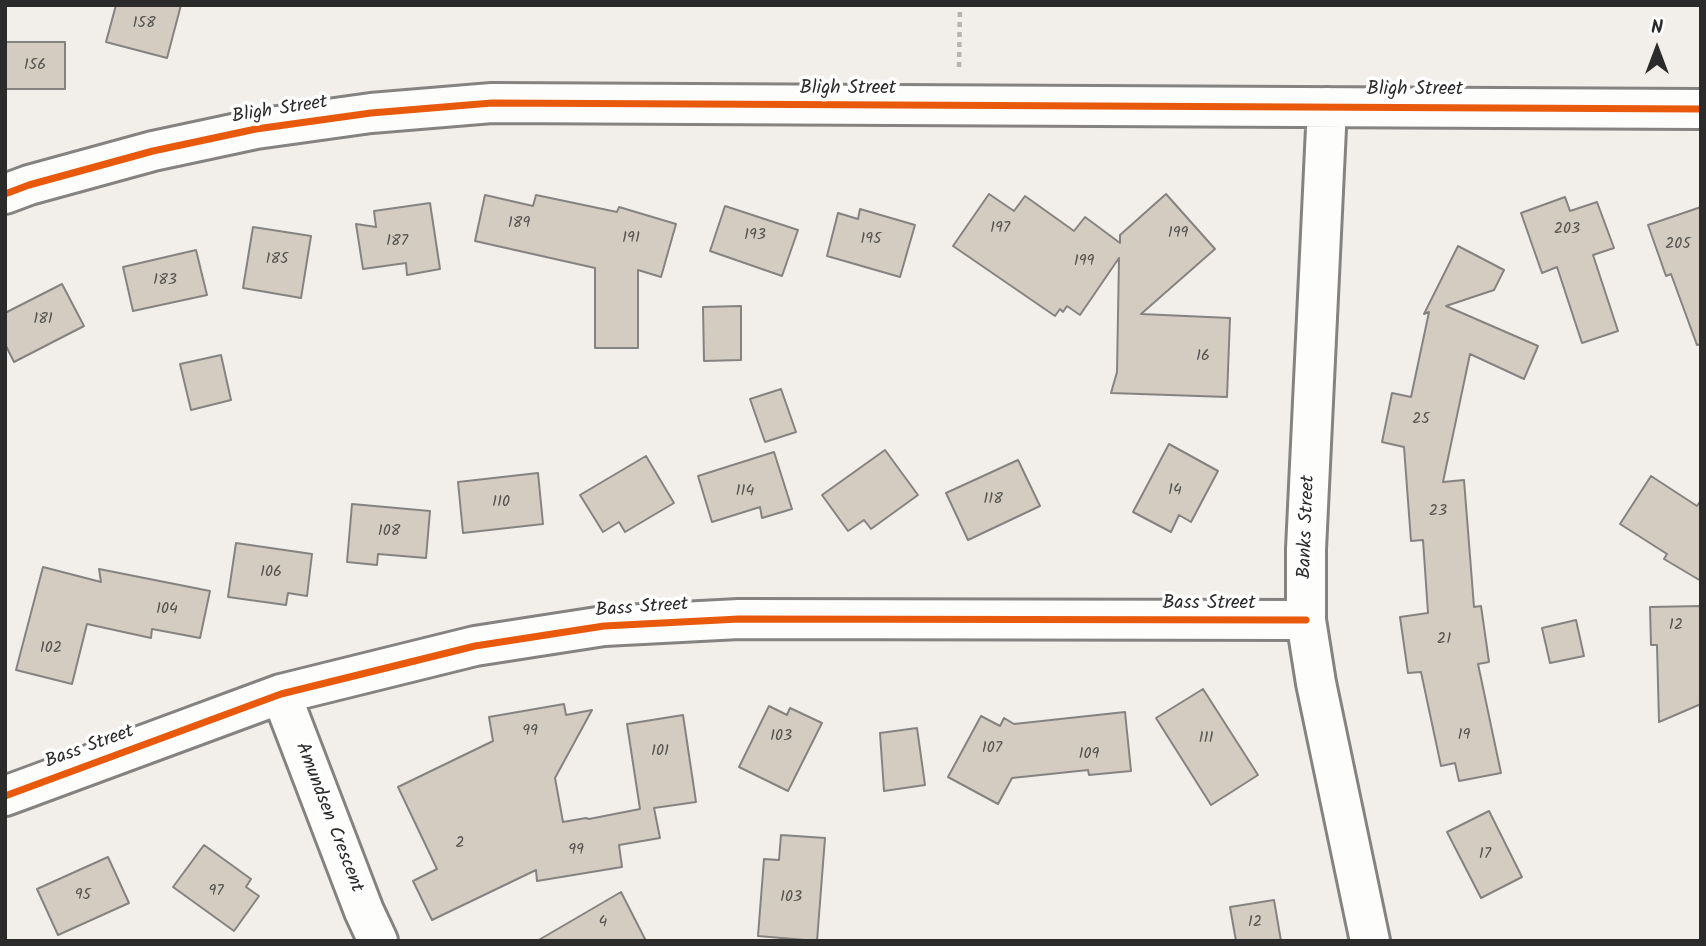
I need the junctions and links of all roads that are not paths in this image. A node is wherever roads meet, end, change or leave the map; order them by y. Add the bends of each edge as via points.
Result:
1 (1327, 107) junction
2 (1701, 109) edge
3 (5, 194) edge
4 (1306, 620) junction
5 (281, 694) junction
6 (5, 796) edge
7 (378, 941) edge
8 (1370, 941) edge

1 - 2 street, Bligh Street
1 - 3 street, Bligh Street via 492,103 256,128 153,151
1 - 4 street, Banks Street
4 - 5 street, Bass Street via 739,619 604,626 475,646
4 - 8 street, Banks Street
5 - 6 street, Bass Street
5 - 7 street, Amundsen Crescent

